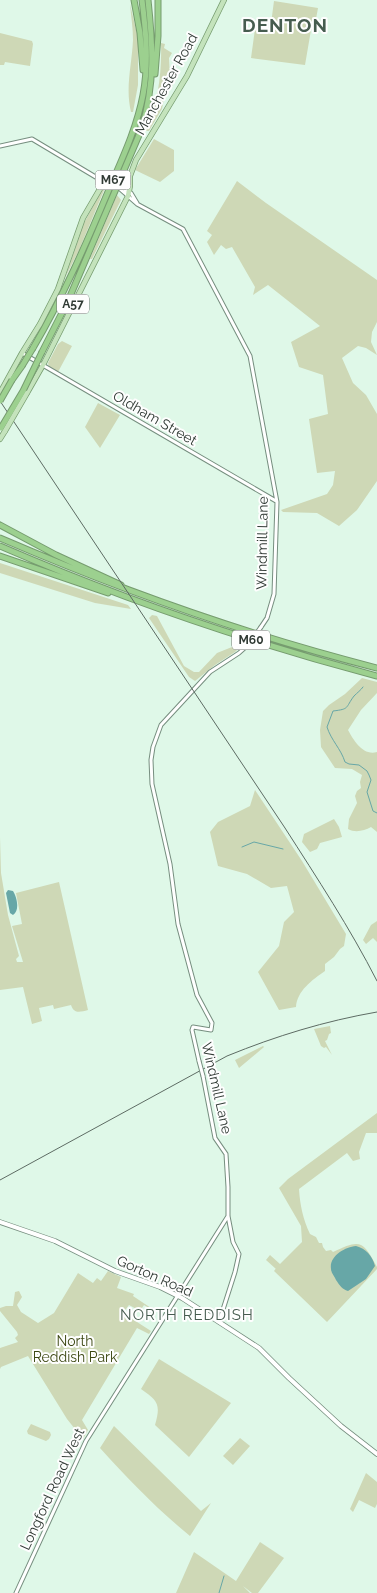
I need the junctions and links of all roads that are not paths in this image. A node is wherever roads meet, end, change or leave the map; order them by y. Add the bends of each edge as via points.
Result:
1 (134, 0) edge
2 (142, 0) edge
3 (148, 0) edge
4 (158, 0) edge
5 (224, 0) edge
6 (143, 96) junction
7 (148, 101) junction
8 (0, 146) edge
9 (128, 180) junction
10 (106, 183) junction
11 (119, 187) junction
12 (127, 194) junction
13 (124, 204) junction
14 (137, 204) junction
15 (22, 353) junction
16 (43, 365) junction
17 (0, 392) edge
18 (0, 400) edge
19 (2, 429) edge
20 (0, 438) edge
21 (277, 502) junction
22 (0, 525) edge
23 (0, 538) edge
24 (0, 546) edge
25 (0, 556) edge
26 (128, 598) junction
27 (162, 603) junction
28 (377, 668) edge
29 (377, 676) edge
30 (228, 1214) junction
31 (0, 1222) edge
32 (222, 1224) junction
33 (229, 1226) junction
34 (177, 1295) junction
35 (217, 1321) junction
36 (377, 1454) edge
37 (16, 1593) edge

1 - 6 highway, M67 via 143,58
2 - 6 highway, M67 via 147,59
3 - 7 highway, M67 via 153,44
4 - 7 highway, M67 via 157,60
5 - 9 main road, Manchester Road / A57
6 - 18 highway, M67, bridge via 130,138 61,297
7 - 19 highway, M67, bridge via 142,128 68,301
8 - 10 street via 32,139
9 - 11 main road, Manchester Road
9 - 12 main road, Manchester Road / A57
10 - 11 main road, bridge
10 - 15 main road, A57 via 83,218 58,289
11 - 12 street
12 - 13 main road, A57
12 - 14 street
13 - 14 street
13 - 16 main road, A57
14 - 21 street, Windmill Lane via 183,229 250,356
15 - 16 street, Oldham Street
15 - 17 main road, A57
16 - 19 main road, A57, bridge
16 - 21 street, Oldham Street
19 - 20 main road, A57
21 - 30 street, Windmill Lane, bridge via 274,594 267,618 248,645 199,682 161,725 151,760 152,784 170,864 178,924 197,995 212,1023 211,1030 193,1026 192,1030 215,1138 226,1154
22 - 27 highway, M60 via 56,555
23 - 27 highway, M60
24 - 26 highway, M60
25 - 26 highway, M60
26 - 29 highway, M60 via 261,643
27 - 28 highway, M60
30 - 32 street, Longford Road West
30 - 33 street, Windmill Lane
31 - 34 main road, Gorton Road
32 - 33 street
32 - 34 street, Longford Road West
33 - 35 street, Windmill Lane via 238,1254 223,1311
34 - 35 main road, Gorton Road
34 - 37 street, Longford Road West via 86,1440
35 - 36 main road, Gorton Road via 263,1351 341,1426

